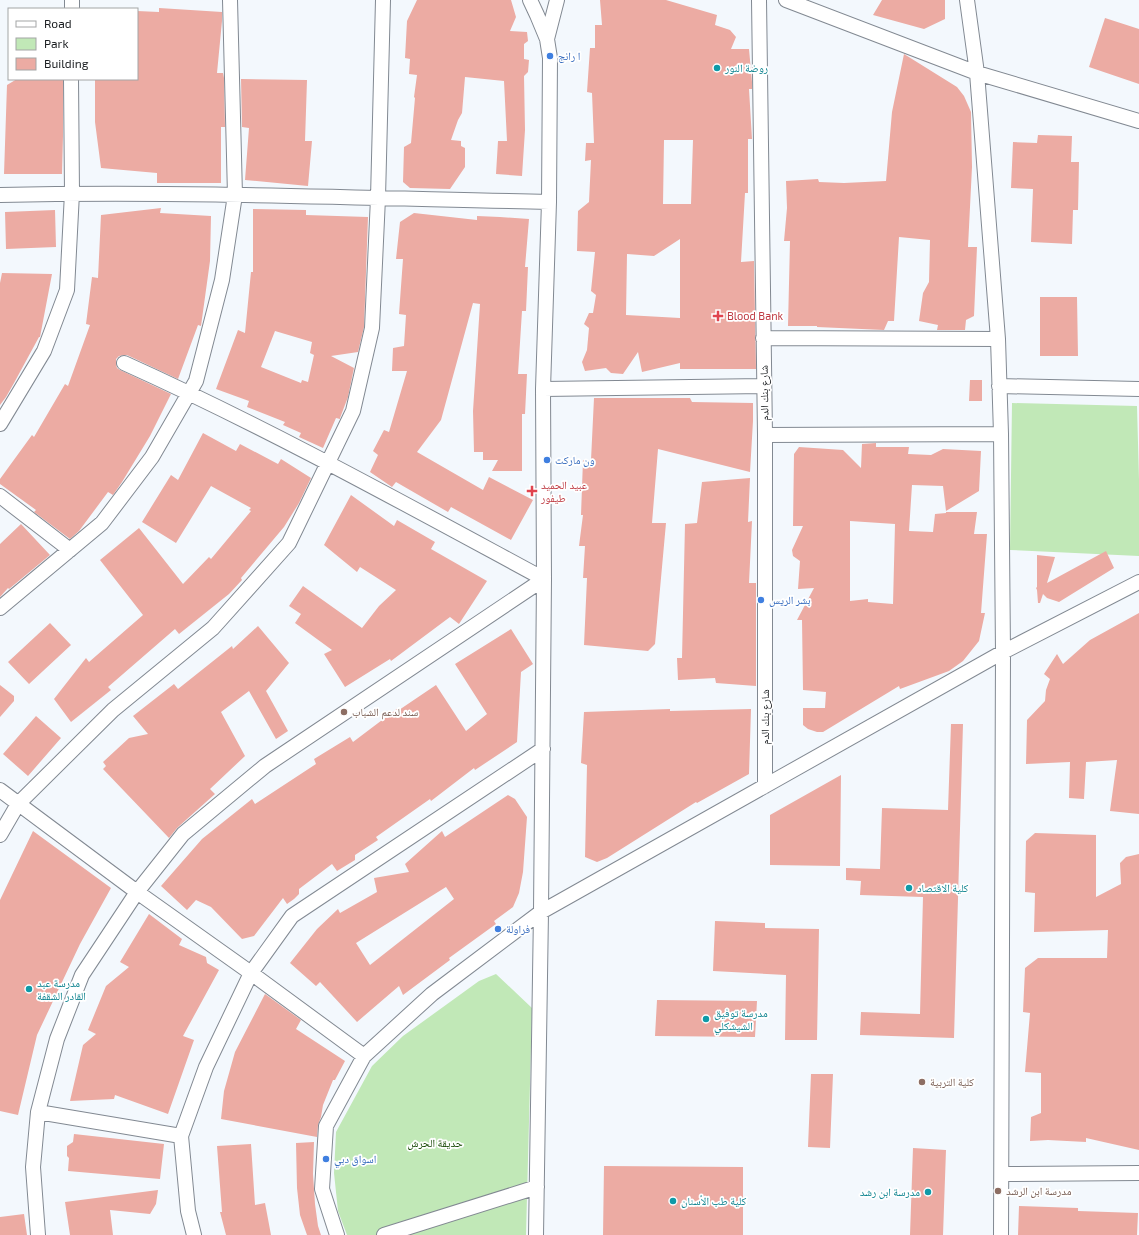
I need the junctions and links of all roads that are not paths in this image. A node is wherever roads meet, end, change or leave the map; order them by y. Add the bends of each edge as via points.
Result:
1 (230, 0) edge
2 (384, 0) edge
3 (530, 0) edge
4 (557, 0) edge
5 (759, 0) edge
6 (786, 0) edge
7 (967, 0) edge
8 (547, 39) junction
9 (977, 73) junction
10 (71, 80) edge
11 (1139, 121) edge
12 (72, 193) junction
13 (0, 195) edge
14 (235, 195) junction
15 (378, 198) junction
16 (549, 202) junction
17 (763, 338) junction
18 (998, 339) junction
19 (124, 363) dead end
20 (764, 386) junction
21 (999, 386) junction
22 (543, 389) junction
23 (1139, 389) edge
24 (189, 393) junction
25 (0, 424) edge
26 (1001, 434) junction
27 (765, 435) junction
28 (328, 463) junction
29 (0, 496) edge
30 (70, 550) junction
31 (544, 579) junction
32 (1139, 582) edge
33 (0, 608) edge
34 (1003, 652) junction
35 (543, 750) junction
36 (765, 786) junction
37 (0, 790) edge
38 (18, 804) junction
39 (0, 835) edge
40 (137, 892) junction
41 (541, 912) junction
42 (251, 973) junction
43 (364, 1056) junction
44 (38, 1112) junction
45 (181, 1136) junction
46 (1139, 1173) edge
47 (1002, 1174) junction
48 (537, 1187) junction
49 (38, 1235) edge
50 (194, 1235) edge
51 (337, 1235) edge
52 (384, 1235) edge
53 (536, 1235) edge
54 (1001, 1235) edge

1 - 14 street
2 - 15 street
3 - 8 street
4 - 8 street
5 - 17 street, شارع بنك الدم
6 - 9 street
7 - 9 street
8 - 16 street via 550,58
9 - 11 street
9 - 18 street
10 - 12 street
12 - 13 street
12 - 14 street
12 - 25 street via 67,290 44,351
14 - 15 street
14 - 24 street via 222,280 196,381
15 - 16 street
15 - 28 street via 372,328 353,411
16 - 22 street
17 - 18 street
17 - 20 street, شارع بنك الدم
18 - 21 street
19 - 24 street
20 - 22 street
20 - 27 street, شارع بنك الدم
21 - 23 street
21 - 26 street
22 - 31 street
24 - 28 street
24 - 30 street via 152,456 102,523
26 - 27 street
26 - 34 street
27 - 36 street, شارع بنك الدم
28 - 31 street
28 - 38 street via 289,543 213,628 113,710
29 - 30 street
30 - 33 street
31 - 35 street
31 - 40 street via 265,766 183,834
32 - 34 street
34 - 36 street
34 - 47 street
35 - 41 street
35 - 42 street via 292,916
36 - 41 street
37 - 38 street
38 - 39 street
38 - 40 street
40 - 42 street
40 - 44 street via 82,975 57,1039
41 - 43 street via 432,994
41 - 48 street
42 - 43 street
42 - 45 street via 206,1067
43 - 51 street via 326,1126 322,1189
44 - 45 street
44 - 49 street via 33,1167
45 - 50 street via 188,1211
46 - 47 street
47 - 54 street
48 - 52 street
48 - 53 street

